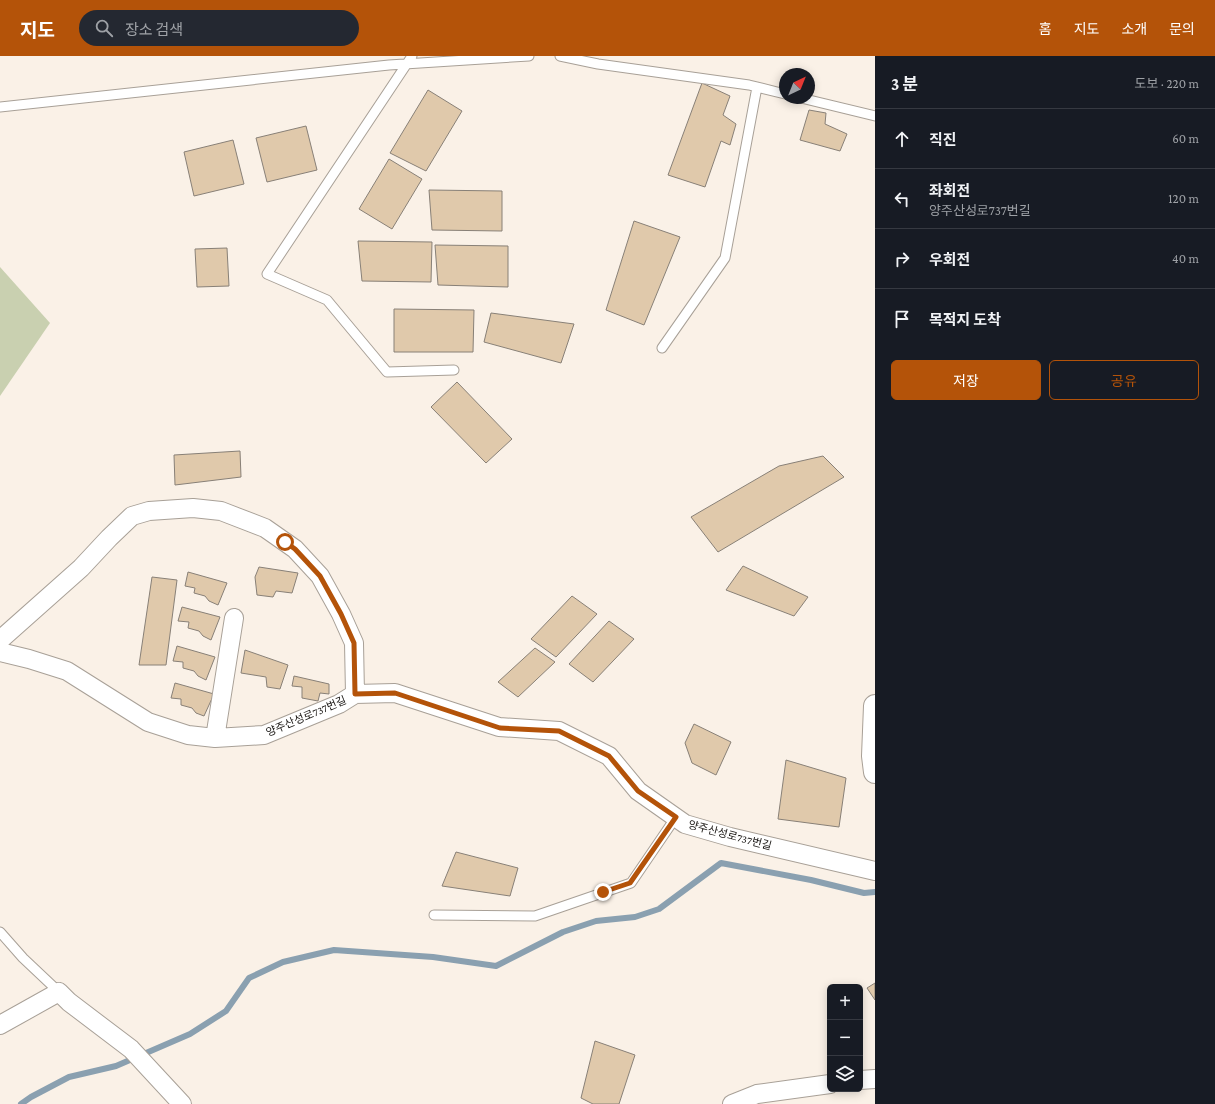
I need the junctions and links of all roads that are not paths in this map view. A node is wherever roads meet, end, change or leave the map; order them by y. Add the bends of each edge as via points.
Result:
1 (529, 56) edge
2 (560, 56) edge
3 (409, 60) edge
4 (757, 87) junction
5 (779, 92) edge
6 (815, 101) edge
7 (0, 107) edge
8 (875, 116) edge
9 (662, 348) dead end
10 (454, 370) dead end
11 (234, 618) dead end
12 (0, 640) edge
13 (0, 652) edge
14 (355, 694) junction
15 (875, 706) edge
16 (215, 738) junction
17 (875, 772) edge
18 (676, 817) junction
19 (875, 871) edge
20 (434, 916) dead end
21 (0, 932) edge
22 (59, 992) junction
23 (0, 1025) edge
24 (875, 1078) edge
25 (863, 1080) edge
26 (827, 1084) edge
27 (182, 1104) edge
28 (732, 1104) edge

1 - 3 lane
2 - 4 lane
3 - 7 lane
3 - 10 lane via 267,274 327,300 387,372
4 - 5 lane
4 - 9 lane via 725,258
6 - 8 lane
11 - 16 street
12 - 14 street via 81,568 132,516 149,511 193,508 222,511 265,528 295,549 320,576 354,643
13 - 16 street, 양주산성로737번길 via 66,671 148,722 188,735
14 - 16 street, 양주산성로737번길 via 340,704 264,735
14 - 18 street, 양주산성로737번길 via 395,693 500,728 559,731 609,756 638,791
15 - 17 street
18 - 19 street, 양주산성로737번길 via 686,824 730,837
18 - 20 lane via 630,883 535,916
21 - 22 lane
22 - 23 street
22 - 27 street via 131,1049
24 - 25 street
26 - 28 street via 757,1094

